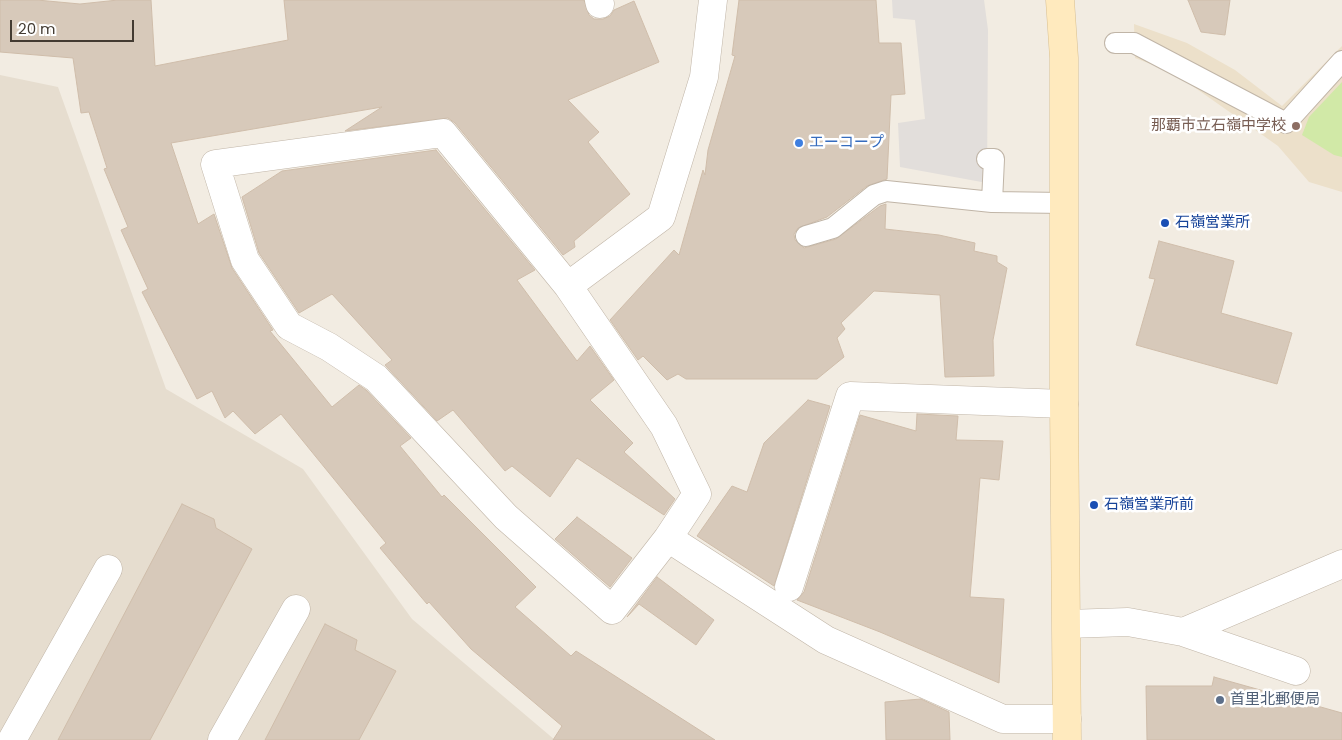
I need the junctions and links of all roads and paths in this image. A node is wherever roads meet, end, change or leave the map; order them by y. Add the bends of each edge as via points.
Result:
1 (713, 0) edge
2 (1060, 0) edge
3 (1115, 43) dead end
4 (1342, 61) edge
5 (987, 159) dead end
6 (992, 202) junction
7 (1064, 203) junction
8 (806, 236) dead end
9 (568, 286) junction
10 (1064, 404) junction
11 (668, 538) junction
12 (1342, 564) edge
13 (108, 569) dead end
14 (789, 587) dead end
15 (296, 609) dead end
16 (1067, 624) junction
17 (1183, 632) junction
18 (1296, 670) dead end
19 (1067, 730) edge
20 (12, 740) edge
21 (222, 740) edge

1 - 9 street via 704,77 661,218
2 - 7 street via 1064,58
3 - 4 lane via 1134,43 1286,123
5 - 6 lane via 994,159
6 - 7 lane
6 - 8 lane via 886,191 874,195 833,228
7 - 10 street
9 - 11 street via 664,426 697,494
9 - 11 street via 443,132 215,164 246,260 289,326 376,378 506,517 612,610
10 - 14 street via 850,396
10 - 16 street
11 - 19 street via 826,640 1003,719
12 - 17 street
13 - 20 street
15 - 21 street
16 - 17 street via 1128,622
16 - 19 street
17 - 18 street

